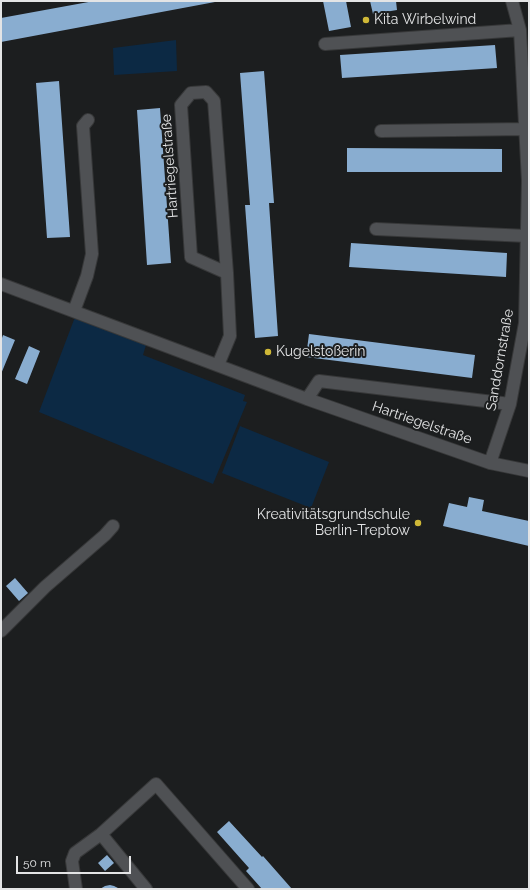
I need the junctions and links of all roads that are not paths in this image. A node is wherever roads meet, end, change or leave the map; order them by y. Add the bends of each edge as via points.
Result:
1 (512, 1) edge
2 (520, 30) junction
3 (325, 44) dead end
4 (88, 120) dead end
5 (525, 129) junction
6 (381, 131) dead end
7 (376, 229) dead end
8 (527, 236) junction
9 (227, 273) junction
10 (1, 284) edge
11 (74, 311) junction
12 (218, 365) junction
13 (306, 399) junction
14 (510, 404) junction
15 (490, 463) junction
16 (529, 472) edge
17 (113, 526) dead end
18 (1, 631) edge
19 (100, 834) junction
20 (76, 889) edge
21 (146, 889) edge
22 (248, 889) edge

1 - 2 street, Sanddornstraße
2 - 3 street
2 - 5 street, Sanddornstraße
4 - 11 street via 83,126 92,254
5 - 6 street
5 - 8 street, Sanddornstraße via 528,181
7 - 8 street
8 - 14 street, Sanddornstraße via 525,323
9 - 9 street, Hartriegelstraße via 214,101 206,92 191,93 181,105 191,257
9 - 12 street, Hartriegelstraße via 230,336
10 - 11 street, Hartriegelstraße
11 - 12 street, Hartriegelstraße
12 - 13 street, Hartriegelstraße
13 - 14 street, Hartriegelstraße via 318,381
13 - 15 street, Hartriegelstraße
14 - 15 street, Sanddornstraße
15 - 16 street, Hartriegelstraße
17 - 18 street via 45,587
19 - 20 street via 75,853 72,861
19 - 21 street
19 - 22 street via 156,784

